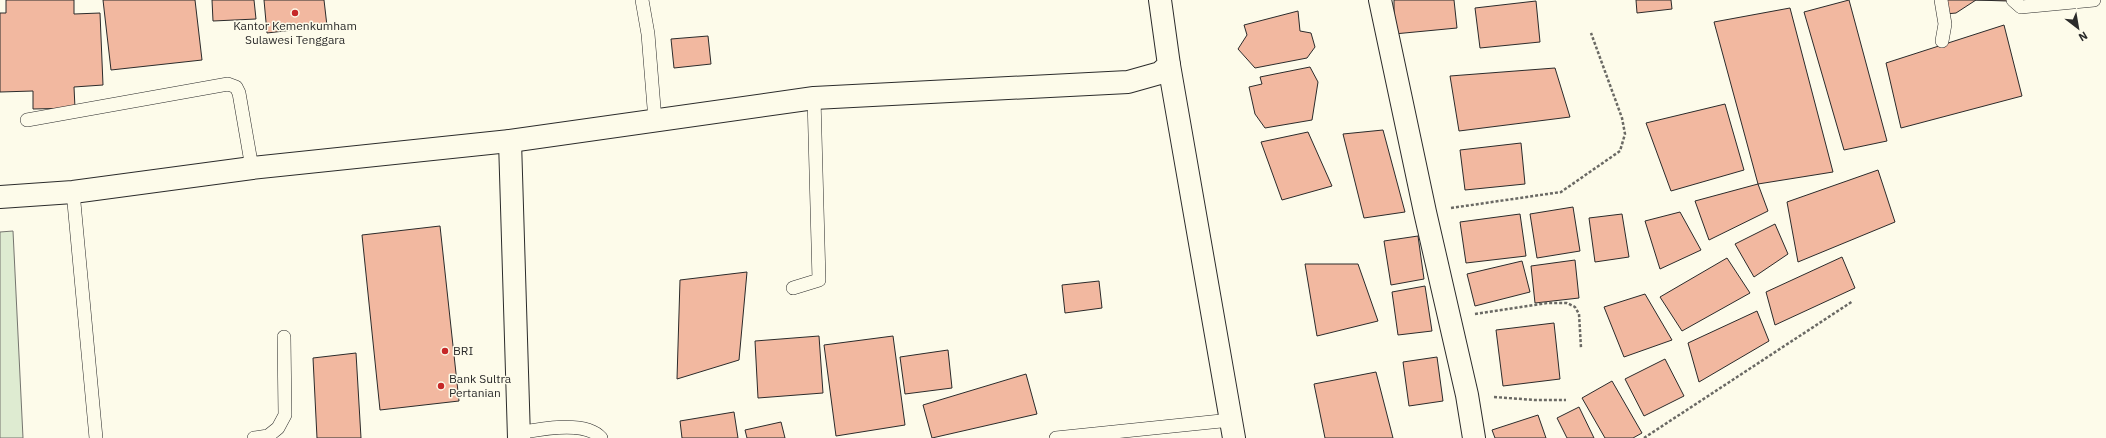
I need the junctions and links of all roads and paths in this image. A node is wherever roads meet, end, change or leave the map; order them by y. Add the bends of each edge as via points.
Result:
1 (642, 0) edge
2 (1160, 0) edge
3 (1380, 0) edge
4 (1941, 0) edge
5 (2013, 0) edge
6 (2094, 0) edge
7 (1591, 33) dead end
8 (1942, 40) dead end
9 (1169, 65) junction
10 (814, 98) junction
11 (27, 120) dead end
12 (655, 120) junction
13 (510, 141) junction
14 (252, 168) junction
15 (73, 192) junction
16 (0, 196) edge
17 (1425, 212) junction
18 (793, 288) dead end
19 (1853, 301) dead end
20 (1448, 318) junction
21 (284, 337) dead end
22 (1582, 348) dead end
23 (1467, 395) junction
24 (1566, 400) dead end
25 (1232, 429) edge
26 (1163, 432) edge
27 (519, 436) edge
28 (96, 438) edge
29 (254, 438) edge
30 (601, 438) edge
31 (1056, 438) edge
32 (1474, 438) edge
33 (1644, 438) edge

1 - 12 lane via 648,34
2 - 9 street
3 - 17 street
4 - 8 lane via 1945,24
5 - 6 lane via 2021,7
7 - 17 path via 1622,118 1625,134 1620,151 1561,192
9 - 10 street via 1160,73 1128,82
9 - 25 street
10 - 12 street
10 - 18 lane via 819,280
11 - 14 lane via 228,84 236,87 239,93
12 - 13 street
13 - 14 street
13 - 27 street
14 - 15 street
15 - 16 street
15 - 28 lane
17 - 20 street
19 - 33 path
20 - 22 path via 1547,303 1567,303 1575,307 1579,314
20 - 23 street
21 - 29 lane via 285,416 278,428 268,436
23 - 24 path
23 - 32 street
25 - 26 lane
26 - 31 lane
27 - 30 lane via 565,426 597,434

